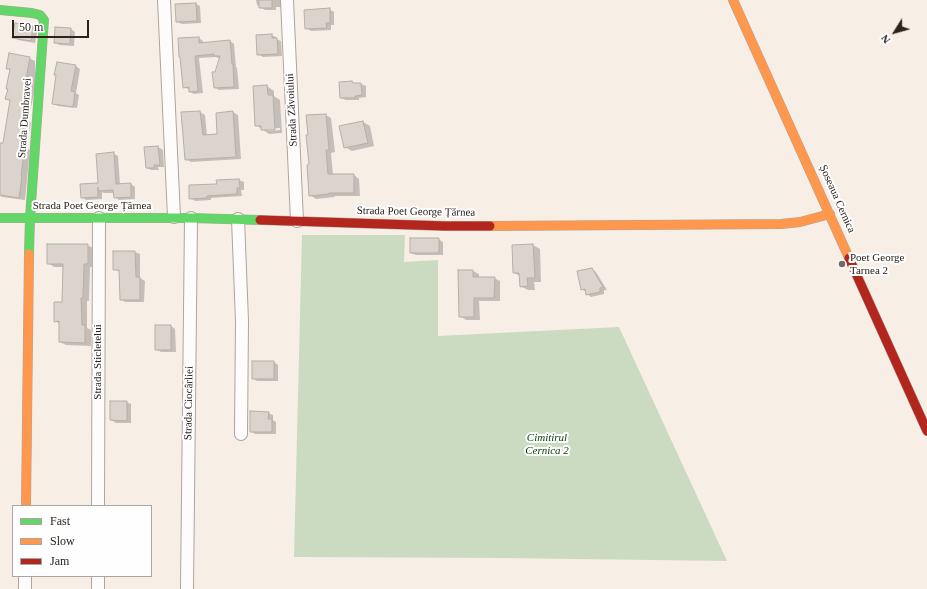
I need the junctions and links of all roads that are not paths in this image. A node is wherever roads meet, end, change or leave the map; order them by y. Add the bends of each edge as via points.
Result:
1 (164, 0) edge
2 (287, 0) edge
3 (733, 0) edge
4 (0, 10) edge
5 (830, 214) junction
6 (0, 218) edge
7 (30, 218) junction
8 (99, 218) junction
9 (174, 218) junction
10 (191, 218) junction
11 (238, 219) junction
12 (297, 221) junction
13 (927, 430) edge
14 (241, 434) dead end
15 (26, 505) edge
16 (98, 505) edge
17 (25, 577) edge
18 (98, 577) edge
19 (25, 589) edge
20 (98, 589) edge
21 (187, 589) edge

1 - 9 street
2 - 12 street, Strada Zăvoiului
3 - 5 street, Șoseaua Cernica
4 - 7 street, Strada Dumbravei via 32,13 40,15 44,20
5 - 12 street, Strada Poet George Țărnea via 781,224 445,226
5 - 13 street, Șoseaua Cernica
6 - 7 street, Strada Poet George Țărnea
7 - 8 street, Strada Poet George Țărnea
7 - 15 street, Strada Dumbravei
8 - 9 street, Strada Poet George Țărnea
8 - 16 street, Strada Sticletelui
9 - 10 street, Strada Poet George Țărnea
10 - 11 street, Strada Poet George Țărnea
10 - 21 street, Strada Ciocârliei
11 - 12 street, Strada Poet George Țărnea
11 - 14 street via 242,321
17 - 19 street
18 - 20 street

